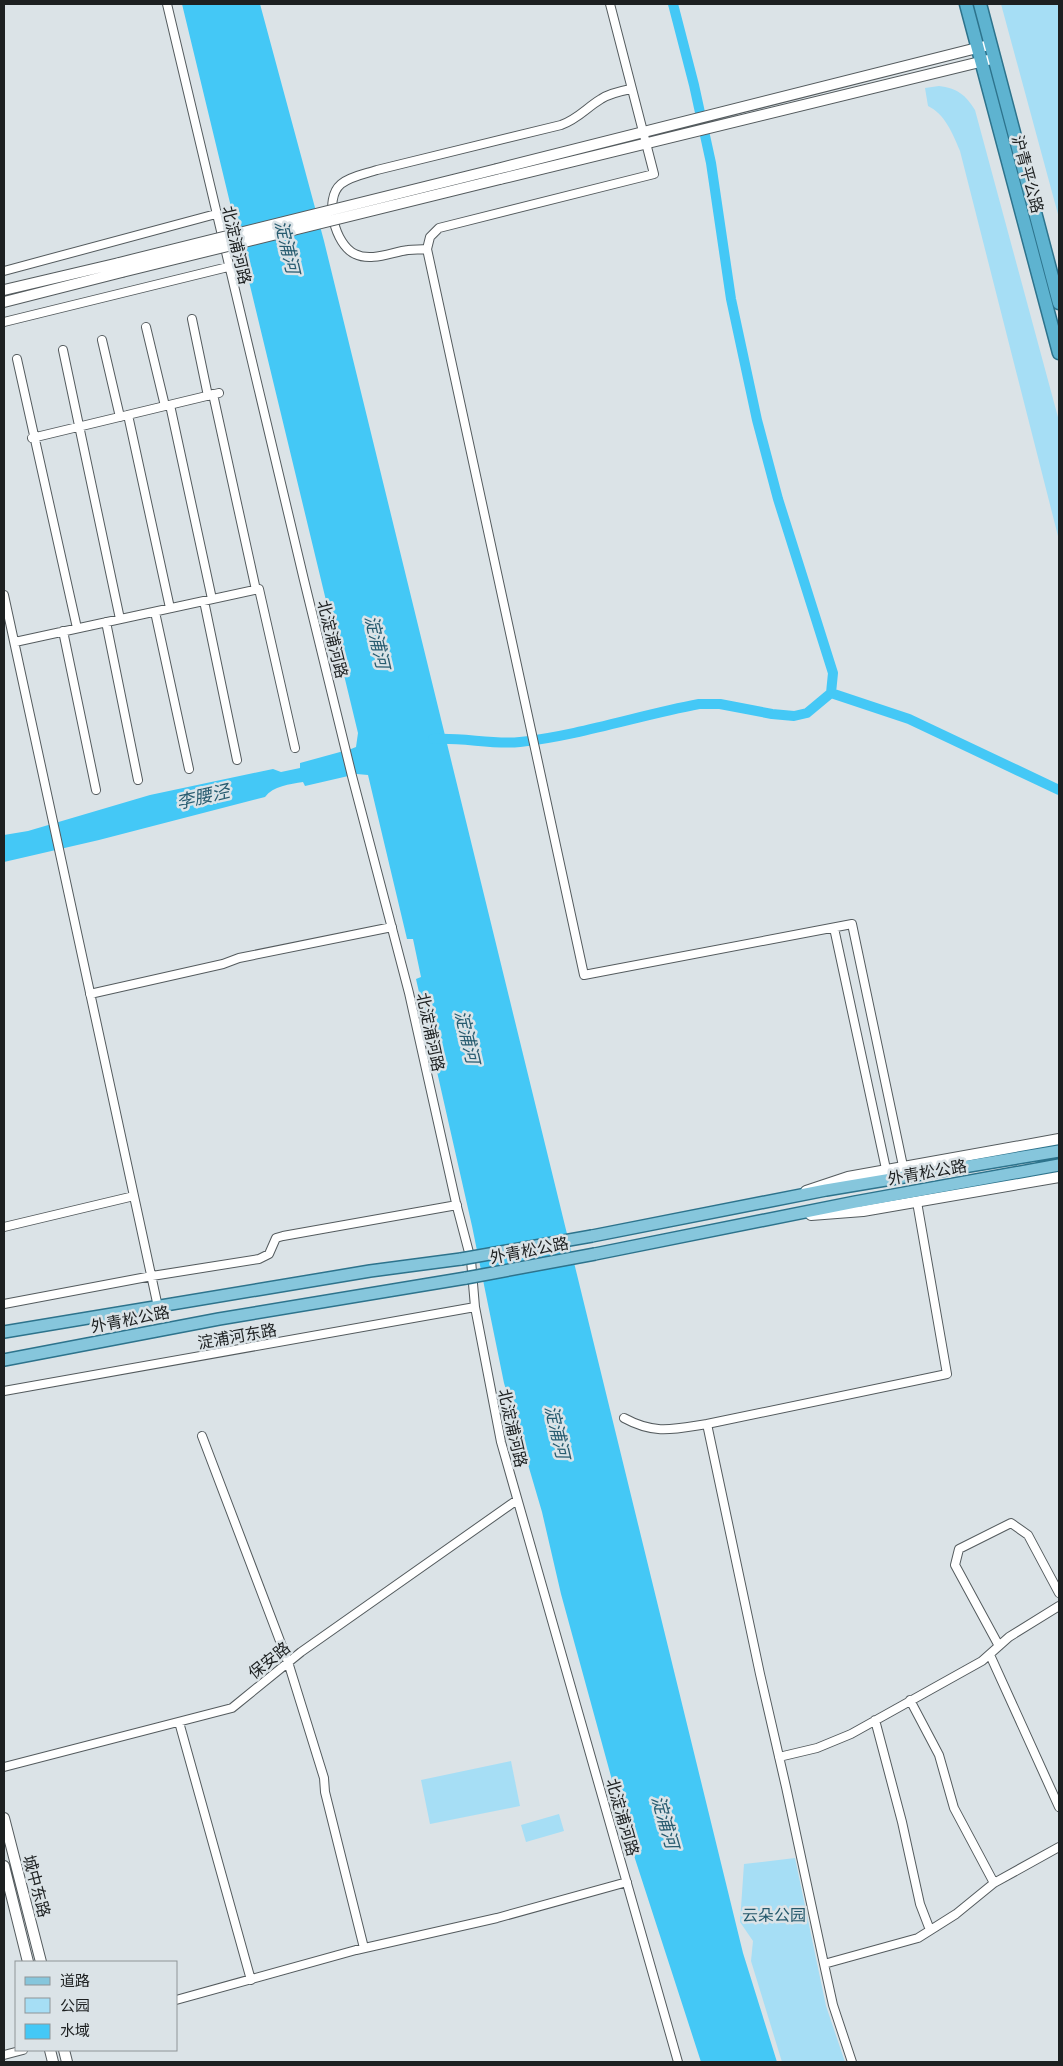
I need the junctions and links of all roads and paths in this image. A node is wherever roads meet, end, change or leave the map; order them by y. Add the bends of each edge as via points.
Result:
1 (167, 4) edge
2 (610, 4) edge
3 (966, 4) edge
4 (980, 4) edge
5 (990, 44) junction
6 (978, 48) junction
7 (994, 59) junction
8 (982, 62) junction
9 (631, 89) junction
10 (644, 131) junction
11 (646, 142) junction
12 (498, 174) junction
13 (216, 214) junction
14 (427, 250) junction
15 (121, 267) junction
16 (228, 267) junction
17 (4, 271) edge
18 (4, 290) edge
19 (4, 302) edge
20 (1059, 303) edge
21 (192, 319) dead end
22 (4, 322) edge
23 (146, 327) dead end
24 (102, 340) dead end
25 (63, 350) dead end
26 (1059, 353) edge
27 (17, 359) dead end
28 (213, 394) junction
29 (167, 405) junction
30 (124, 416) junction
31 (79, 426) junction
32 (32, 438) junction
33 (256, 590) junction
34 (4, 595) edge
35 (212, 600) junction
36 (204, 601) junction
37 (170, 608) junction
38 (155, 612) junction
39 (120, 619) junction
40 (106, 622) junction
41 (7, 624) edge
42 (77, 628) junction
43 (63, 632) junction
44 (15, 642) junction
45 (295, 748) dead end
46 (237, 760) dead end
47 (189, 769) dead end
48 (138, 780) dead end
49 (96, 790) dead end
50 (392, 927) junction
51 (834, 928) junction
52 (90, 994) junction
53 (1059, 1139) edge
54 (1059, 1150) edge
55 (1059, 1165) edge
56 (903, 1166) junction
57 (886, 1169) junction
58 (1059, 1177) edge
59 (134, 1196) junction
60 (791, 1197) junction
61 (917, 1202) junction
62 (457, 1205) junction
63 (788, 1216) junction
64 (4, 1227) edge
65 (152, 1276) junction
66 (4, 1304) edge
67 (158, 1307) junction
68 (474, 1307) junction
69 (4, 1332) edge
70 (4, 1360) edge
71 (4, 1390) edge
72 (624, 1418) dead end
73 (707, 1424) junction
74 (202, 1436) dead end
75 (517, 1500) junction
76 (1059, 1593) edge
77 (1059, 1606) edge
78 (999, 1646) junction
79 (990, 1655) junction
80 (288, 1662) junction
81 (910, 1700) junction
82 (876, 1720) junction
83 (178, 1722) junction
84 (779, 1757) junction
85 (4, 1767) edge
86 (1059, 1807) edge
87 (4, 1818) edge
88 (1059, 1847) edge
89 (4, 1866) edge
90 (627, 1882) junction
91 (994, 1883) junction
92 (930, 1930) junction
93 (364, 1948) junction
94 (28, 1961) edge
95 (41, 1961) edge
96 (824, 1964) junction
97 (251, 1980) junction
98 (178, 1999) edge
99 (19, 2051) edge
100 (4, 2055) edge
101 (678, 2062) edge
102 (852, 2062) edge

1 - 13 street, 北淀浦河路
2 - 9 street
3 - 6 highway, 沪青平公路
4 - 5 highway, 沪青平公路
5 - 6 main road
5 - 7 highway, 沪青平公路
6 - 8 highway, 沪青平公路
6 - 10 main road
7 - 8 main road
7 - 20 highway, 沪青平公路
8 - 11 main road
8 - 26 highway, 沪青平公路
9 - 10 street
9 - 14 street via 601,99 575,120 561,125 377,170 340,185 332,204 334,223 347,248 356,255 365,257
10 - 11 street
10 - 12 main road
11 - 12 main road
11 - 14 street via 654,174 440,228 430,237
12 - 15 main road, bridge
13 - 16 street, 北淀浦河路
13 - 17 street
14 - 51 street via 584,975
15 - 18 main road
15 - 19 main road
16 - 22 street
16 - 50 street, 北淀浦河路
21 - 28 street
23 - 29 street
24 - 30 street
25 - 31 street
27 - 32 street
28 - 29 street
28 - 33 street
29 - 30 street
29 - 35 street
30 - 31 street
30 - 37 street
31 - 32 street
31 - 39 street
32 - 42 street
33 - 35 street
33 - 45 street via 259,589
34 - 41 street
35 - 36 street
36 - 37 street
36 - 46 street
37 - 38 street
38 - 39 street
38 - 47 street
39 - 40 street
40 - 42 street
40 - 48 street
41 - 44 street
42 - 43 street
43 - 44 street
43 - 49 street
44 - 52 street
50 - 52 street via 239,958
50 - 62 street, 北淀浦河路
51 - 56 street via 852,924
51 - 57 street
52 - 59 street
53 - 56 main road
54 - 60 main road, 外青松公路
55 - 63 main road, 外青松公路
56 - 57 main road
57 - 60 main road via 831,1181
58 - 61 main road
59 - 64 street
59 - 65 street
60 - 67 main road, 外青松公路, bridge via 462,1259
61 - 63 main road via 846,1213
61 - 73 street via 947,1374
62 - 65 street via 282,1236 276,1238 269,1254 260,1259
62 - 68 street, 北淀浦河路 via 471,1260
63 - 70 main road, 外青松公路, bridge via 466,1278 219,1318
65 - 66 street
65 - 67 street
67 - 69 main road, 外青松公路
68 - 71 street, 淀浦河东路
68 - 75 street, 北淀浦河路 via 501,1442
72 - 73 street via 653,1430
73 - 84 street
74 - 80 street
75 - 80 street, 保安路
75 - 90 street, 北淀浦河路
76 - 78 street via 1028,1535 1011,1523 959,1549 955,1566
77 - 78 street
78 - 79 street
79 - 81 street
79 - 86 street
80 - 83 street, 保安路 via 232,1708
80 - 93 street via 324,1778
81 - 82 street
81 - 91 street via 939,1755 954,1808
82 - 84 street via 834,1742
82 - 92 street via 920,1904
83 - 85 street, 保安路
83 - 97 street
84 - 96 street
87 - 95 main road, 城中东路
88 - 91 street
89 - 94 main road, 城中东路
90 - 93 street via 497,1918
90 - 101 street, 北淀浦河路
91 - 92 street
92 - 96 street via 918,1938
93 - 97 street
96 - 102 street
97 - 98 street
99 - 100 street

